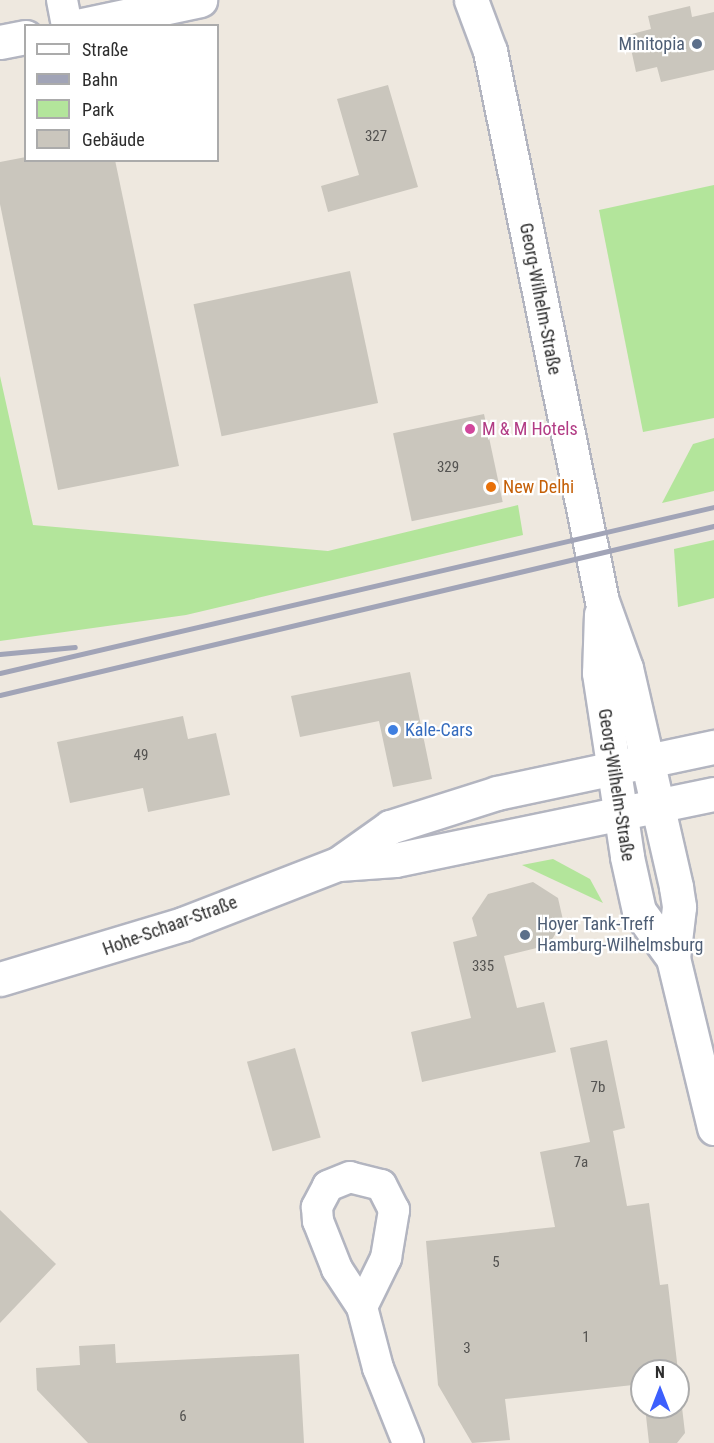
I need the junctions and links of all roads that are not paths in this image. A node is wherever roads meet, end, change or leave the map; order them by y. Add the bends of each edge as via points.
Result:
1 (62, 0) edge
2 (200, 0) edge
3 (471, 0) edge
4 (67, 24) edge
5 (87, 24) edge
6 (24, 37) edge
7 (0, 42) edge
8 (602, 601) junction
9 (714, 747) edge
10 (647, 759) junction
11 (611, 766) junction
12 (714, 794) edge
13 (657, 805) junction
14 (618, 813) junction
15 (338, 864) junction
16 (673, 958) junction
17 (0, 979) edge
18 (714, 1128) edge
19 (362, 1307) dead end
20 (408, 1443) edge

1 - 4 street
2 - 5 main road
3 - 8 main road, Georg-Wilhelm-Straße via 490,51
6 - 7 main road
8 - 10 main road, Georg-Wilhelm-Straße via 626,668
8 - 11 main road, Georg-Wilhelm-Straße via 598,673
9 - 10 main road, Hohe-Schaar-Straße
10 - 11 main road, Hohe-Schaar-Straße
10 - 13 main road, Georg-Wilhelm-Straße
11 - 14 main road, Georg-Wilhelm-Straße
11 - 15 main road, Hohe-Schaar-Straße via 497,793 390,827
12 - 13 main road, Hohe-Schaar-Straße
13 - 14 main road, Hohe-Schaar-Straße
13 - 16 main road, Georg-Wilhelm-Straße via 679,907
14 - 15 main road, Hohe-Schaar-Straße via 395,860
14 - 16 main road, Georg-Wilhelm-Straße via 639,911
15 - 17 main road, Hohe-Schaar-Straße via 183,924
16 - 18 main road, Georg-Wilhelm-Straße
19 - 20 street via 378,1368

